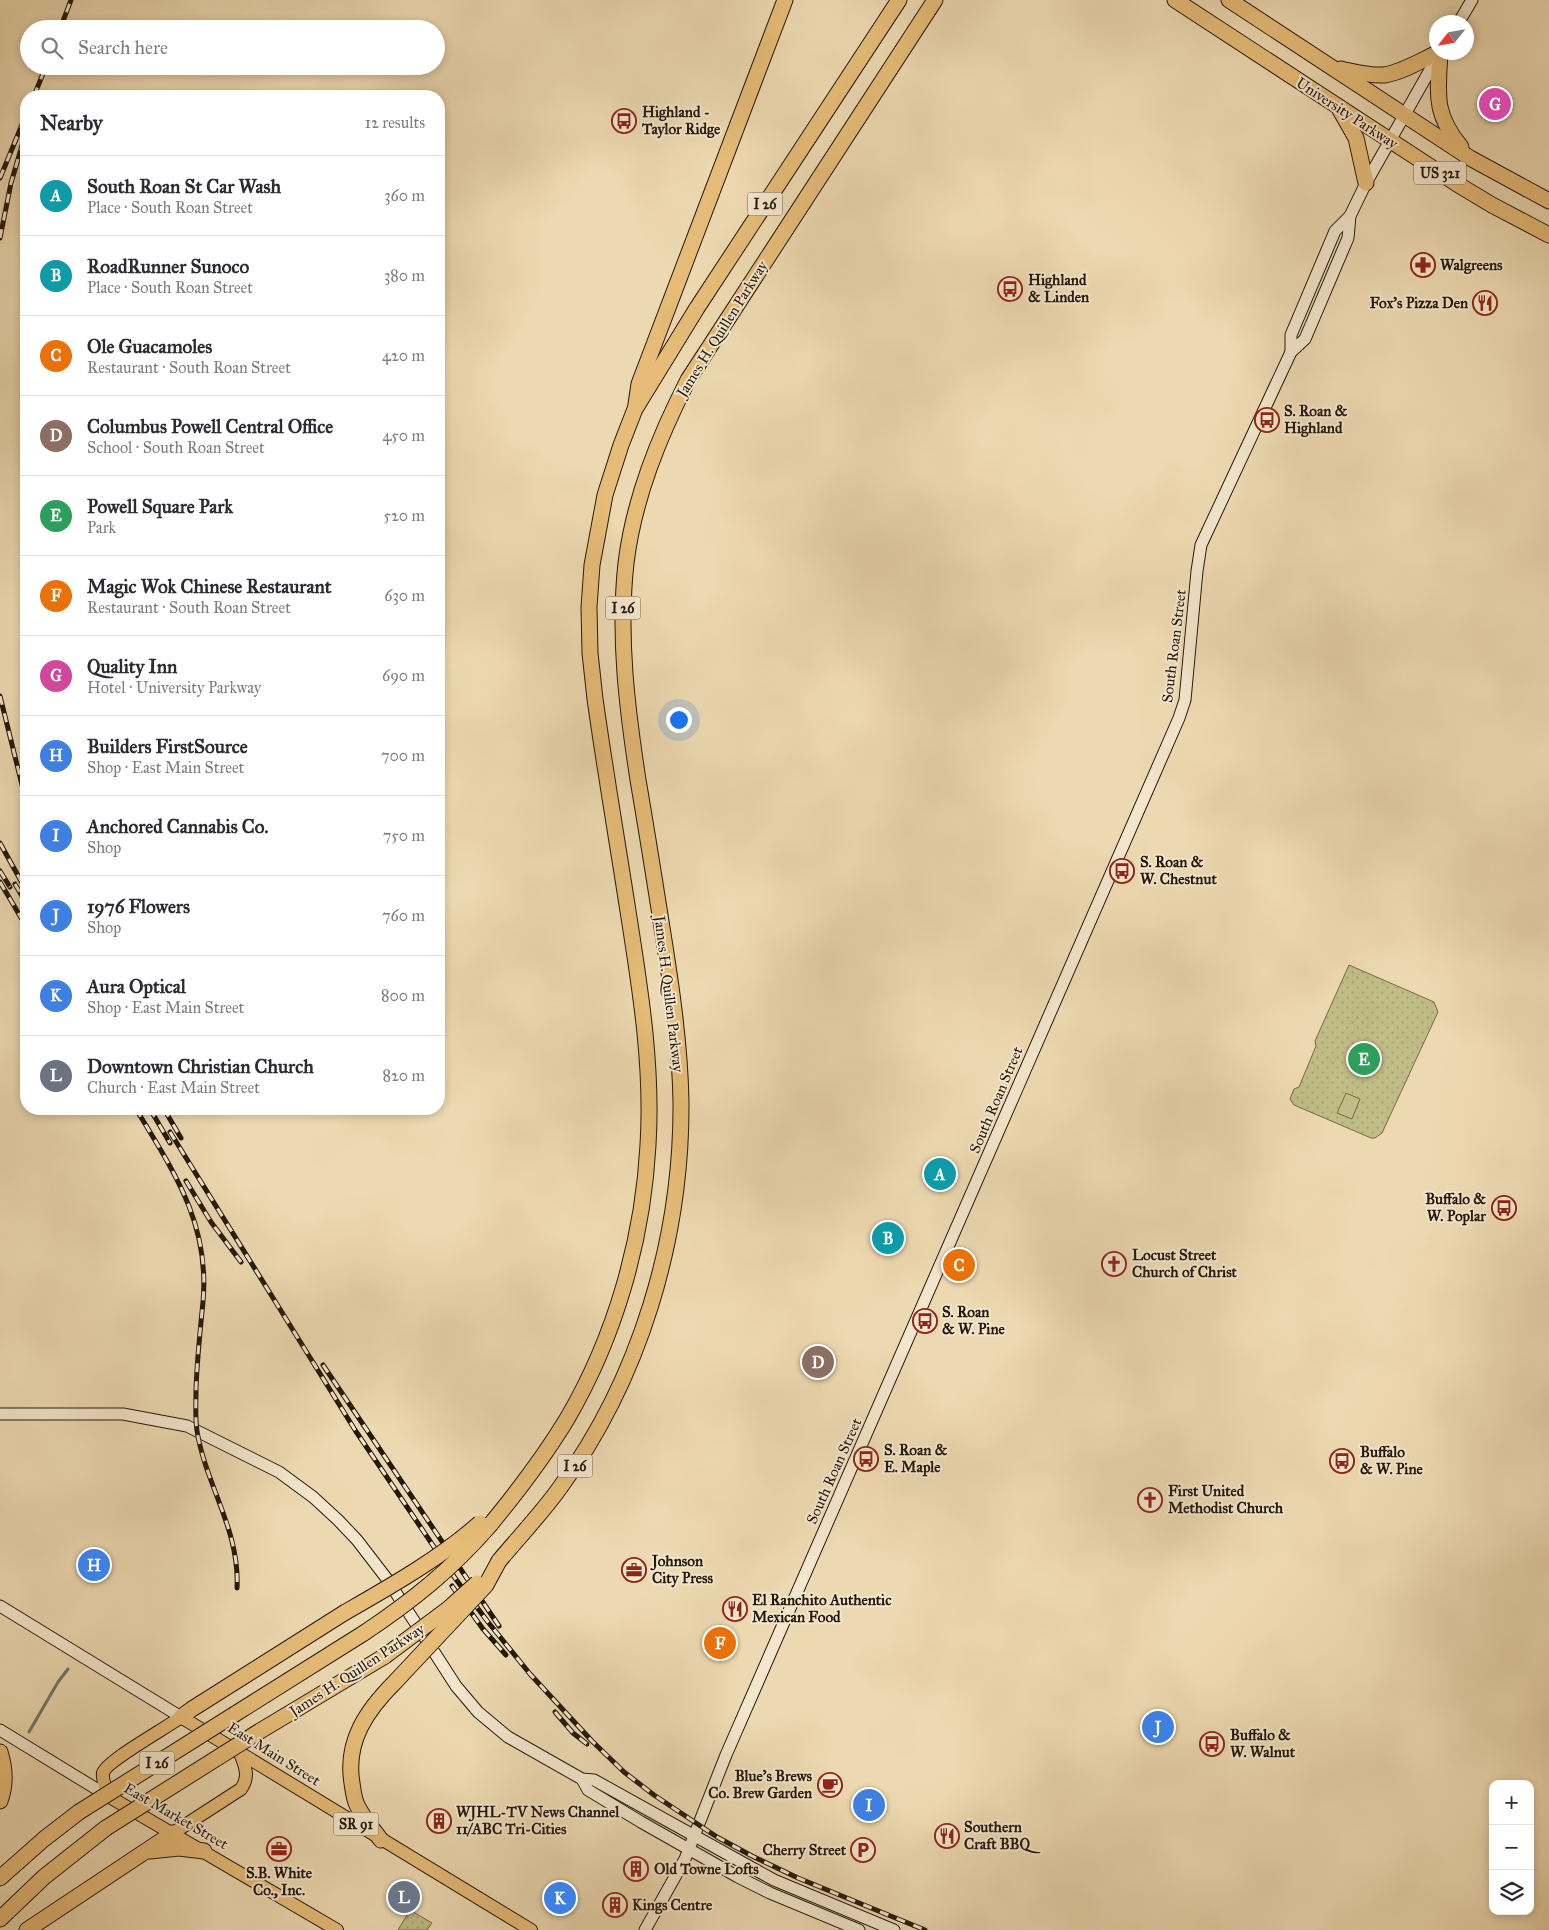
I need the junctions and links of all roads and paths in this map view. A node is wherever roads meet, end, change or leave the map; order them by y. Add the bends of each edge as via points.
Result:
1 (785, 0) edge
2 (899, 0) edge
3 (935, 0) edge
4 (1176, 0) edge
5 (1229, 0) edge
6 (1244, 0) edge
7 (1472, 0) edge
8 (1462, 15) edge
9 (1266, 24) junction
10 (1429, 57) edge
11 (1435, 60) edge
12 (1440, 60) edge
13 (1331, 67) junction
14 (1336, 104) junction
15 (1404, 115) junction
16 (1390, 140) junction
17 (1470, 158) junction
18 (1366, 183) junction
19 (1549, 202) edge
20 (1549, 235) edge
21 (635, 409) junction
22 (0, 1414) edge
23 (485, 1524) junction
24 (500, 1561) junction
25 (0, 1606) edge
26 (181, 1717) junction
27 (0, 1730) edge
28 (0, 1752) edge
29 (240, 1753) junction
30 (582, 1779) junction
31 (108, 1796) junction
32 (0, 1801) edge
33 (173, 1833) junction
34 (694, 1836) junction
35 (381, 1840) junction
36 (689, 1849) junction
37 (204, 1851) junction
38 (144, 1853) junction
39 (0, 1878) edge
40 (0, 1919) edge
41 (27, 1930) edge
42 (336, 1930) edge
43 (530, 1930) edge
44 (646, 1930) edge
45 (859, 1930) edge
46 (894, 1930) edge

1 - 21 highway via 638,384
2 - 21 highway, James H. Quillen Parkway / I 26 via 702,300
3 - 24 highway, James H. Quillen Parkway / I 26 via 688,380 650,462 627,560 623,641 626,690 673,1000 679,1060 681,1103 675,1190 654,1294 624,1374 597,1430 570,1472
4 - 14 highway, University Parkway / US 321
5 - 9 highway, University Parkway / US 321
6 - 9 highway
7 - 8 main road
9 - 13 highway, University Parkway / US 321
10 - 13 highway via 1385,74 1362,74
11 - 15 main road, South Roan Street
12 - 17 highway via 1439,108 1448,130
13 - 15 highway, University Parkway / US 321
14 - 16 highway, University Parkway / US 321
14 - 18 highway via 1356,138
15 - 16 main road, South Roan Street
15 - 17 highway, University Parkway / US 321
16 - 18 main road, South Roan Street
16 - 20 highway, University Parkway / US 321 via 1485,200
17 - 19 highway, University Parkway / US 321
18 - 34 main road, South Roan Street via 1350,216 1336,231 1291,335 1291,352 1201,545 1185,700 1179,718 761,1675
21 - 23 highway, James H. Quillen Parkway / I 26 via 606,495 592,565 589,607 594,699 642,998 649,1082 646,1171 627,1274 597,1359 552,1442 515,1494
22 - 30 main road via 123,1414 187,1426 279,1472 320,1503 357,1540 387,1579 456,1686 478,1712 508,1737
23 - 26 highway, bridge via 422,1567
23 - 39 highway, James H. Quillen Parkway / I 26, bridge via 467,1552 405,1606 79,1812
24 - 35 highway, bridge via 486,1585 368,1712 355,1738 351,1753 351,1779 356,1804
24 - 40 highway, James H. Quillen Parkway / I 26, bridge via 448,1609 385,1656 106,1828 44,1877
25 - 26 main road, East Main Street / SR 91
26 - 29 main road, East Main Street / SR 91
26 - 31 main road via 108,1764 103,1773
27 - 31 main road, East Market Street
28 - 32 highway via 5,1774
29 - 33 main road via 247,1774 241,1789
29 - 35 main road, East Main Street / SR 91
30 - 34 main road via 594,1780
30 - 36 main road via 588,1790
31 - 33 main road, East Market Street
33 - 37 main road, East Market Street
33 - 38 highway
34 - 36 main road, South Roan Street
34 - 46 main road via 774,1880
35 - 43 main road, East Main Street / SR 91
36 - 44 main road, South Roan Street
36 - 45 main road via 770,1893
37 - 38 highway via 166,1848
37 - 42 main road, East Market Street
38 - 41 highway

